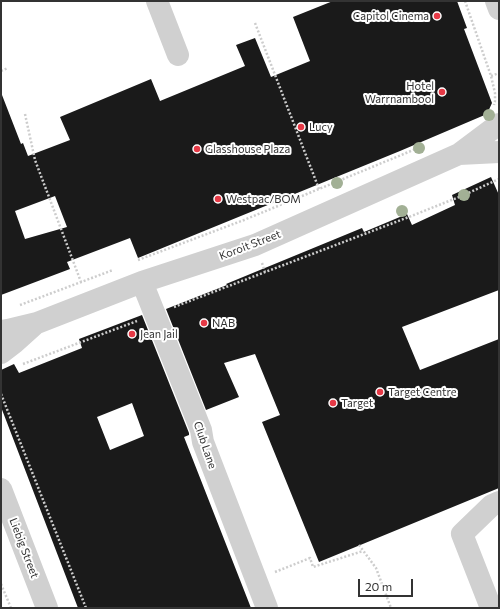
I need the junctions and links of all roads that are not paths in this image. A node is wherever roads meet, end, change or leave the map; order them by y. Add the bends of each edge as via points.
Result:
1 (157, 1) edge
2 (496, 1) edge
3 (499, 9) edge
4 (178, 54) dead end
5 (496, 116) edge
6 (499, 152) edge
7 (459, 154) junction
8 (142, 282) junction
9 (37, 323) junction
10 (1, 331) edge
11 (1, 353) edge
12 (1, 489) edge
13 (499, 502) edge
14 (47, 608) edge
15 (267, 608) edge
16 (491, 608) edge

1 - 4 street
2 - 3 street
5 - 7 street, Koroit Street
6 - 7 street, Koroit Street
7 - 8 street, Koroit Street via 255,244
8 - 9 street, Koroit Street
8 - 15 street, Club Lane via 201,430 203,442
9 - 10 street, Koroit Street
9 - 11 street, Koroit Street
12 - 14 street, Liebig Street
13 - 16 street via 492,505 462,534

